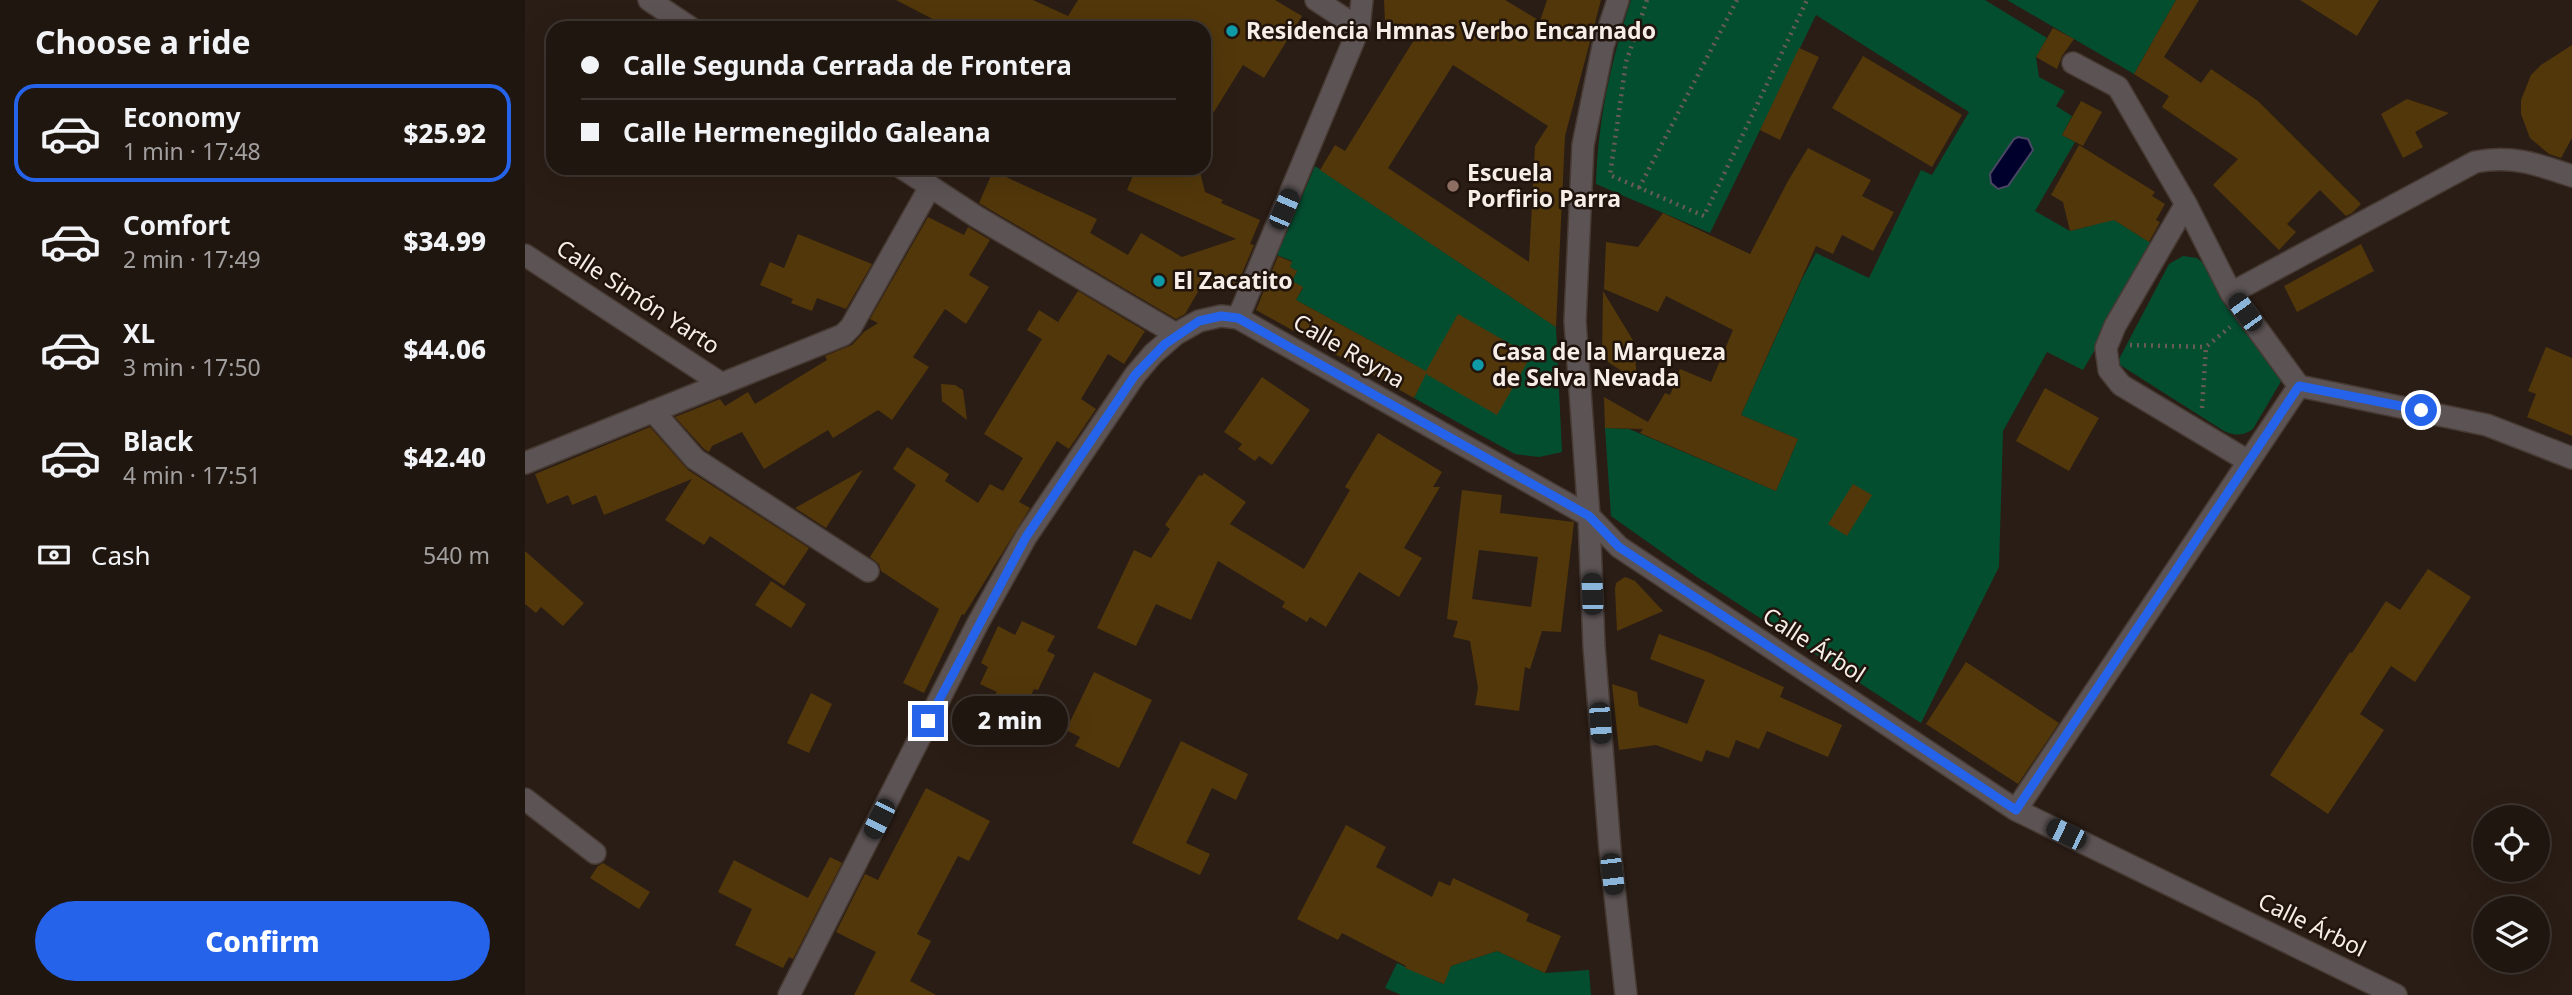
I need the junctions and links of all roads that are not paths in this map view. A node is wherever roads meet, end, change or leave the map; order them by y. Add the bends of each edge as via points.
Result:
1 (649, 0) edge
2 (1316, 0) edge
3 (1362, 0) edge
4 (1618, 0) edge
5 (680, 21) edge
6 (1359, 28) junction
7 (2073, 63) dead end
8 (912, 175) edge
9 (2572, 176) edge
10 (930, 187) junction
11 (2186, 204) junction
12 (525, 254) edge
13 (2231, 293) junction
14 (1238, 318) junction
15 (1177, 334) junction
16 (722, 384) junction
17 (2299, 386) junction
18 (653, 411) junction
19 (2572, 458) edge
20 (2248, 461) junction
21 (525, 463) edge
22 (1589, 516) junction
23 (868, 571) dead end
24 (525, 799) edge
25 (2016, 810) junction
26 (594, 853) dead end
27 (2390, 994) edge
28 (789, 995) edge
29 (1626, 995) edge

1 - 5 street
2 - 6 street
3 - 6 street
4 - 22 street via 1603,46 1583,145 1575,321
6 - 14 street
7 - 11 street via 2117,88
8 - 10 street
9 - 13 street via 2523,160 2475,162
10 - 15 street
10 - 16 street via 848,331
11 - 13 street
11 - 20 street via 2115,326 2105,348 2106,360 2121,385
12 - 16 street, Calle Simón Yarto
13 - 17 street
14 - 15 street via 1210,317
14 - 22 street, Calle Reyna
15 - 28 street via 1135,375 1026,537
16 - 18 street
17 - 19 street via 2487,425
17 - 20 street
18 - 21 street
18 - 23 street via 695,459
20 - 25 street
22 - 25 street, Calle Árbol via 1619,547
22 - 29 street via 1594,646
24 - 26 street
25 - 27 street, Calle Árbol

